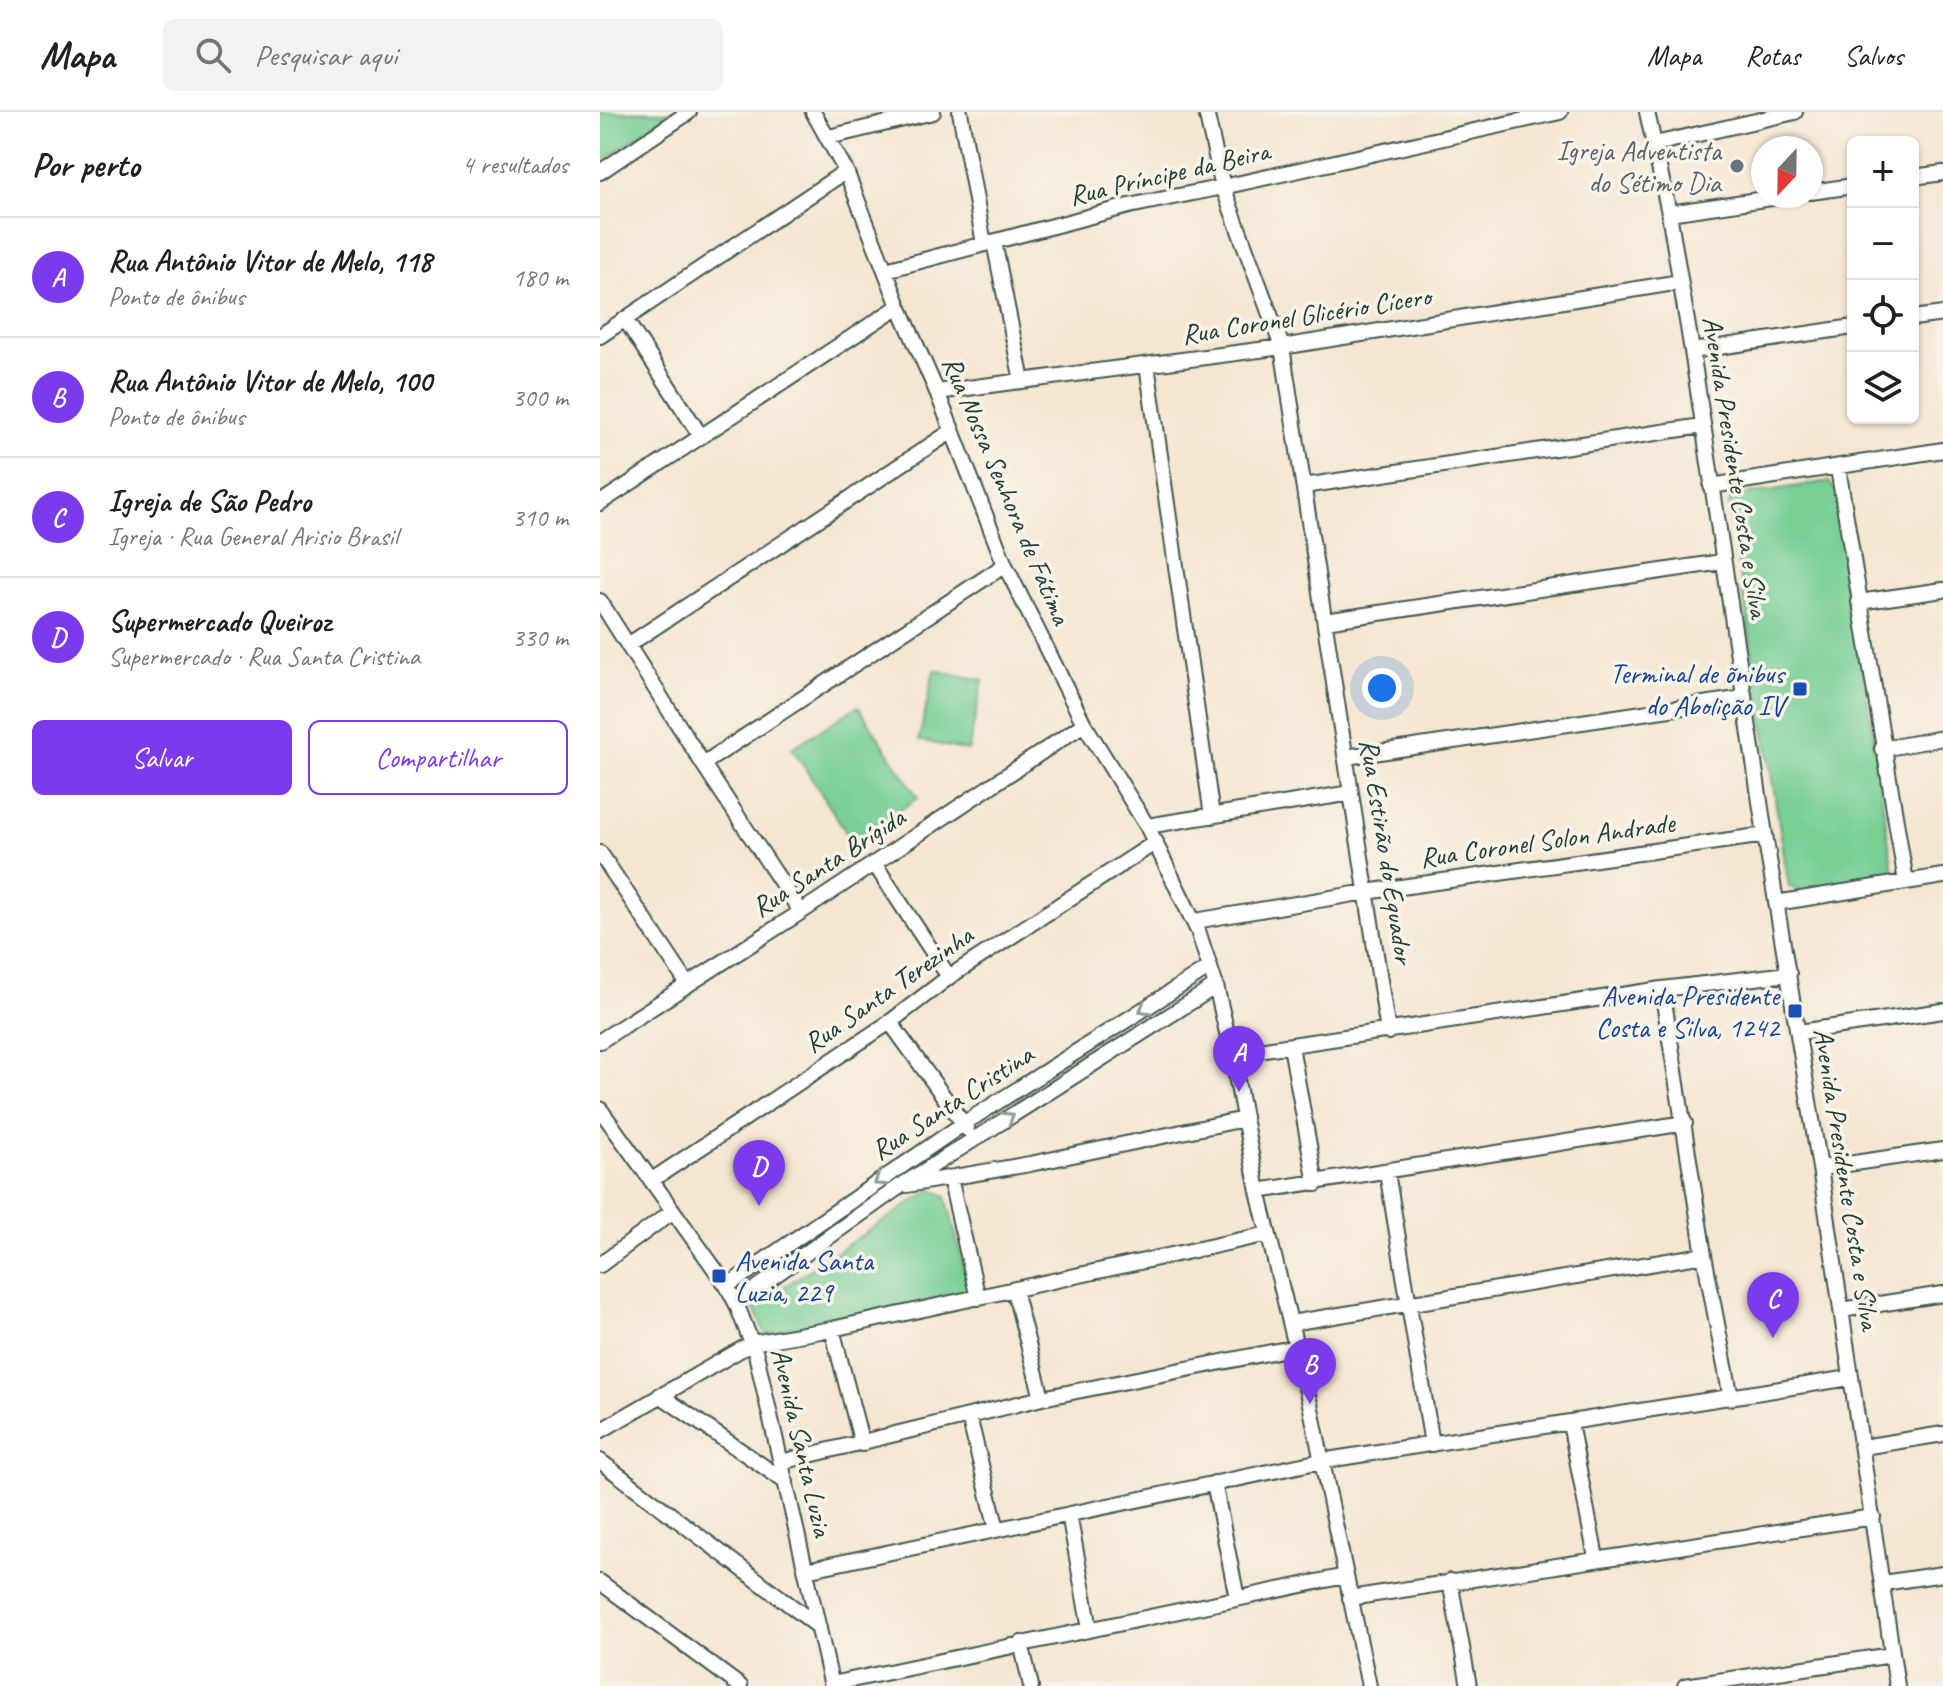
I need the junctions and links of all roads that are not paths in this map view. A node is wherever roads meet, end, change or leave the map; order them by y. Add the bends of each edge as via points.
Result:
1 (689, 112) edge
2 (813, 112) edge
3 (933, 112) edge
4 (960, 112) edge
5 (1206, 112) edge
6 (1560, 112) edge
7 (1647, 112) edge
8 (1793, 112) edge
9 (829, 137) junction
10 (1655, 144) junction
11 (846, 171) junction
12 (600, 172) edge
13 (1943, 173) edge
14 (1919, 176) edge
15 (1223, 187) junction
16 (1847, 187) edge
17 (1823, 190) edge
18 (1751, 201) edge
19 (1669, 213) junction
20 (989, 243) junction
21 (886, 270) junction
22 (1680, 282) junction
23 (899, 306) junction
24 (1943, 314) edge
25 (1919, 317) edge
26 (625, 319) junction
27 (1847, 328) edge
28 (600, 336) edge
29 (1282, 347) junction
30 (1692, 351) junction
31 (1147, 365) junction
32 (1022, 381) junction
33 (937, 392) junction
34 (1702, 426) junction
35 (952, 431) junction
36 (700, 435) junction
37 (1943, 450) edge
38 (1838, 468) junction
39 (1304, 486) junction
40 (1711, 486) junction
41 (600, 503) edge
42 (1722, 562) junction
43 (1005, 565) junction
44 (1943, 590) edge
45 (600, 601) edge
46 (1859, 602) junction
47 (1325, 621) junction
48 (628, 645) junction
49 (1744, 698) junction
50 (1084, 724) junction
51 (1943, 738) edge
52 (1882, 749) junction
53 (1346, 757) junction
54 (703, 764) junction
55 (1351, 793) junction
56 (1212, 816) junction
57 (1147, 826) junction
58 (1765, 835) junction
59 (1156, 842) junction
60 (600, 853) edge
61 (874, 863) junction
62 (1943, 876) edge
63 (1906, 882) junction
64 (1366, 892) junction
65 (1776, 903) junction
66 (801, 912) junction
67 (1195, 921) junction
68 (1210, 967) junction
69 (1789, 974) junction
70 (949, 977) junction
71 (687, 983) junction
72 (1216, 986) junction
73 (1662, 989) junction
74 (1943, 1011) edge
75 (890, 1022) junction
76 (1388, 1032) junction
77 (1799, 1032) junction
78 (600, 1041) edge
79 (1291, 1046) junction
80 (1232, 1054) junction
81 (600, 1109) edge
82 (1244, 1119) junction
83 (1685, 1123) junction
84 (963, 1124) junction
85 (974, 1139) junction
86 (1943, 1150) edge
87 (1820, 1168) junction
88 (1387, 1172) junction
89 (950, 1178) junction
90 (652, 1180) junction
91 (1316, 1184) junction
92 (899, 1187) junction
93 (1258, 1191) junction
94 (673, 1211) junction
95 (1268, 1234) junction
96 (1704, 1255) junction
97 (600, 1265) edge
98 (727, 1286) junction
99 (1014, 1290) junction
100 (1943, 1294) edge
101 (978, 1298) junction
102 (736, 1303) junction
103 (1409, 1306) junction
104 (1841, 1310) junction
105 (1291, 1323) junction
106 (832, 1329) junction
107 (752, 1343) junction
108 (1297, 1347) junction
109 (1850, 1378) junction
110 (660, 1395) junction
111 (1042, 1398) junction
112 (1731, 1398) junction
113 (969, 1417) junction
114 (1570, 1423) junction
115 (600, 1431) edge
116 (1943, 1434) edge
117 (862, 1444) junction
118 (1432, 1444) junction
119 (1863, 1447) junction
120 (600, 1461) edge
121 (1321, 1461) junction
122 (781, 1462) junction
123 (786, 1482) junction
124 (1214, 1483) junction
125 (1069, 1514) junction
126 (1873, 1517) junction
127 (997, 1529) junction
128 (1596, 1558) junction
129 (806, 1570) junction
130 (1943, 1574) edge
131 (1345, 1576) junction
132 (1450, 1581) junction
133 (600, 1582) edge
134 (1883, 1583) junction
135 (1237, 1598) junction
136 (1350, 1598) junction
137 (819, 1627) junction
138 (1090, 1629) junction
139 (1021, 1643) junction
140 (1892, 1655) junction
141 (832, 1685) edge
142 (740, 1686) edge
143 (1031, 1686) edge
144 (1369, 1686) edge
145 (1469, 1686) edge
146 (1685, 1686) edge
147 (1897, 1686) edge

1 - 12 street
2 - 9 street, Rua Nossa Senhora de Fátima
3 - 9 street
4 - 20 street
5 - 15 street, Rua Estirão do Equador
6 - 15 street, Rua Príncipe da Beira
7 - 10 street, Avenida Presidente Costa e Silva
8 - 10 street
9 - 11 street, Rua Nossa Senhora de Fátima
10 - 19 street, Avenida Presidente Costa e Silva
11 - 21 street, Rua Nossa Senhora de Fátima
11 - 26 street
13 - 14 street
15 - 20 street, Rua Príncipe da Beira
15 - 29 street, Rua Estirão do Equador
16 - 17 street
18 - 19 street
19 - 22 street, Avenida Presidente Costa e Silva
20 - 21 street, Rua Príncipe da Beira
20 - 32 street
21 - 23 street, Rua Nossa Senhora de Fátima
22 - 29 street, Rua Coronel Glicério Cícero
22 - 30 street, Avenida Presidente Costa e Silva
23 - 33 street, Rua Nossa Senhora de Fátima
23 - 36 street
24 - 25 street
26 - 28 street
26 - 36 street
27 - 30 street
29 - 31 street, Rua Coronel Glicério Cícero
29 - 39 street, Rua Estirão do Equador
30 - 34 street, Avenida Presidente Costa e Silva
31 - 32 street, Rua Coronel Glicério Cícero
31 - 56 street
32 - 33 street, Rua Coronel Glicério Cícero
33 - 35 street, Rua Nossa Senhora de Fátima
34 - 39 street
34 - 40 street, Avenida Presidente Costa e Silva
35 - 43 street, Rua Nossa Senhora de Fátima
35 - 48 street
36 - 41 street
37 - 38 street
38 - 40 street
38 - 46 street
39 - 47 street, Rua Estirão do Equador
40 - 42 street, Avenida Presidente Costa e Silva
42 - 47 street
42 - 49 street, Avenida Presidente Costa e Silva
43 - 50 street, Rua Nossa Senhora de Fátima
43 - 54 street
44 - 46 street
45 - 48 street
46 - 52 street
47 - 53 street, Rua Estirão do Equador
48 - 54 street
49 - 53 street
49 - 58 street, Avenida Presidente Costa e Silva
50 - 57 street, Rua Nossa Senhora de Fátima
50 - 61 street, Rua Santa Brígida
51 - 52 street
52 - 63 street
53 - 55 street, Rua Estirão do Equador
54 - 66 street
55 - 56 street
55 - 64 street, Rua Estirão do Equador
56 - 57 street
57 - 59 street, Rua Nossa Senhora de Fátima
58 - 64 street, Rua Coronel Solon Andrade
58 - 65 street, Avenida Presidente Costa e Silva
59 - 67 street, Rua Nossa Senhora de Fátima
59 - 70 street, Rua Santa Terezinha
60 - 71 street
61 - 66 street, Rua Santa Brígida
61 - 70 street
62 - 63 street
63 - 65 street
64 - 67 street, Rua Coronel Solon Andrade
64 - 76 street, Rua Estirão do Equador
65 - 69 street, Avenida Presidente Costa e Silva
66 - 71 street, Rua Santa Brígida
67 - 68 street, Rua Nossa Senhora de Fátima
68 - 72 street, Rua Nossa Senhora de Fátima
68 -> 84 street, Rua Santa Cristina
69 - 73 street
69 - 77 street, Avenida Presidente Costa e Silva
70 - 75 street, Rua Santa Terezinha
71 - 78 street, Rua Santa Brígida
72 - 80 street, Rua Nossa Senhora de Fátima
85 -> 72 street, Rua Santa Cristina
73 - 76 street
73 - 83 street
74 - 77 street
75 - 84 street
75 - 90 street, Rua Santa Terezinha
76 - 79 street
77 - 87 street, Avenida Presidente Costa e Silva
79 - 80 street
79 - 91 street
80 - 82 street, Rua Nossa Senhora de Fátima
81 - 90 street, Avenida Santa Luzia
82 - 89 street
82 - 93 street, Rua Nossa Senhora de Fátima
83 - 88 street
83 - 96 street
84 - 85 street
84 -> 98 street, Rua Santa Cristina
85 - 92 street, Rua Santa Cristina
86 - 87 street
87 - 104 street, Avenida Presidente Costa e Silva
88 - 91 street
88 - 103 street
89 - 92 street
89 - 101 street
90 - 94 street, Avenida Santa Luzia
91 - 93 street
92 - 102 street, Rua Santa Cristina
93 - 95 street, Rua Nossa Senhora de Fátima
94 - 97 street
94 - 98 street, Avenida Santa Luzia
95 - 99 street
95 - 105 street, Rua Nossa Senhora de Fátima
96 - 103 street
96 - 112 street
98 - 102 street, Avenida Santa Luzia
99 - 101 street
99 - 111 street
100 - 104 street
101 - 106 street
102 - 107 street, Avenida Santa Luzia
103 - 105 street
103 - 118 street
104 - 109 street, Avenida Presidente Costa e Silva
105 - 108 street, Rua Nossa Senhora de Fátima
106 - 107 street
106 - 117 street
107 - 110 street
107 - 122 street, Avenida Santa Luzia
108 - 111 street
108 - 121 street, Rua Nossa Senhora de Fátima
109 - 112 street
109 - 119 street, Avenida Presidente Costa e Silva
110 - 115 street
110 - 123 street
111 - 113 street
112 - 114 street
113 - 117 street
113 - 127 street
114 - 118 street
114 - 128 street
116 - 119 street
117 - 122 street
118 - 121 street
119 - 126 street, Avenida Presidente Costa e Silva
120 - 137 street
121 - 124 street
121 - 131 street, Rua Nossa Senhora de Fátima
122 - 123 street, Avenida Santa Luzia
123 - 129 street, Avenida Santa Luzia
124 - 125 street
124 - 135 street
125 - 127 street
125 - 138 street
126 - 128 street
126 - 134 street, Avenida Presidente Costa e Silva
127 - 129 street
128 - 132 street
129 - 137 street, Avenida Santa Luzia
130 - 134 street
131 - 135 street
131 - 136 street, Rua Nossa Senhora de Fátima
132 - 136 street
132 - 145 street
133 - 142 street
134 - 140 street, Avenida Presidente Costa e Silva
135 - 138 street
136 - 144 street, Rua Nossa Senhora de Fátima
137 - 141 street, Avenida Santa Luzia
138 - 139 street
139 - 141 street
139 - 143 street
140 - 146 street
140 - 147 street, Avenida Presidente Costa e Silva

